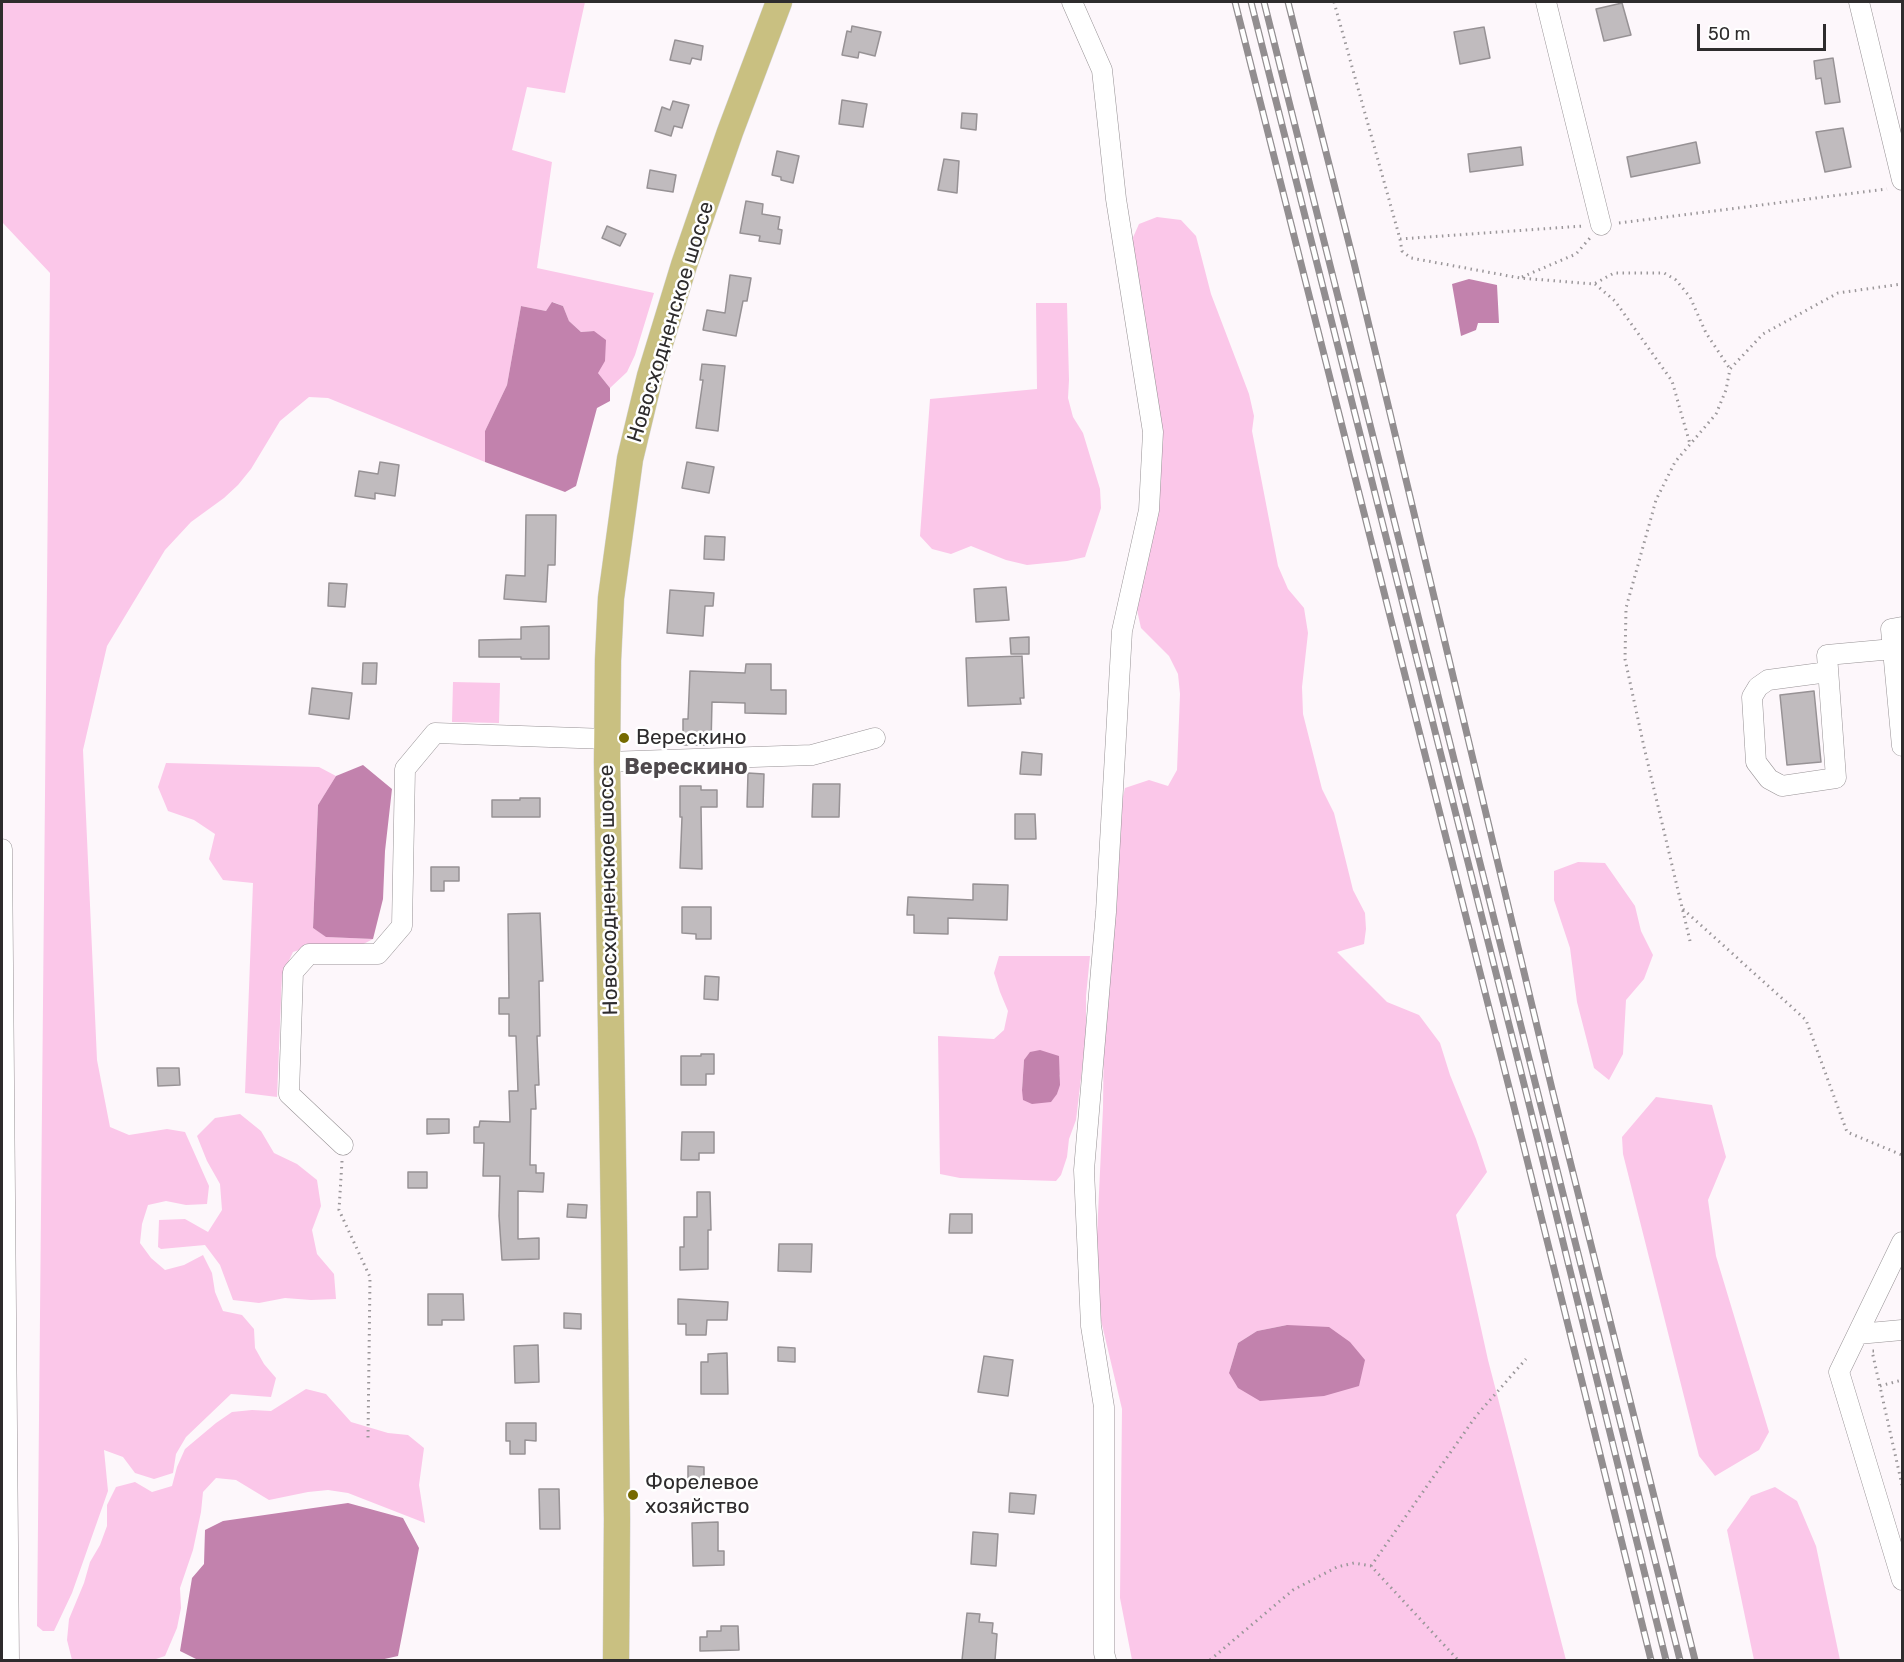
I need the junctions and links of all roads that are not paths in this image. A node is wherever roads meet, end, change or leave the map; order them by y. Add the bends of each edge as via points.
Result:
1 (779, 2) edge
2 (1072, 2) edge
3 (1546, 2) edge
4 (1859, 2) edge
5 (1897, 184) edge
6 (1600, 225) road end
7 (1902, 627) edge
8 (1893, 649) junction
9 (1828, 672) junction
10 (875, 738) dead end
11 (1902, 746) edge
12 (607, 751) junction
13 (2, 849) edge
14 (343, 1144) road end
15 (1902, 1242) edge
16 (1902, 1330) edge
17 (1858, 1334) junction
18 (1902, 1580) edge
19 (9, 1660) edge
20 (616, 1660) edge
21 (1106, 1660) edge

1 - 12 main road, Новосходненское шоссе via 684,265 630,459 610,598
2 - 21 street via 1102,70 1116,199 1153,432 1149,510 1122,631 1106,912 1084,1170 1091,1326 1104,1407
3 - 6 street
4 - 5 street
7 - 8 street via 1891,628
8 - 9 street via 1827,655
8 - 11 street
9 - 9 street via 1768,680 1752,697 1756,762 1769,779 1782,786 1836,778
10 - 12 street via 812,754
12 - 14 street via 435,734 405,769 402,926 378,954 309,954 293,972 290,1094
12 - 20 main road, Новосходненское шоссе
13 - 19 street
15 - 17 street
16 - 17 street
17 - 18 street via 1839,1372

